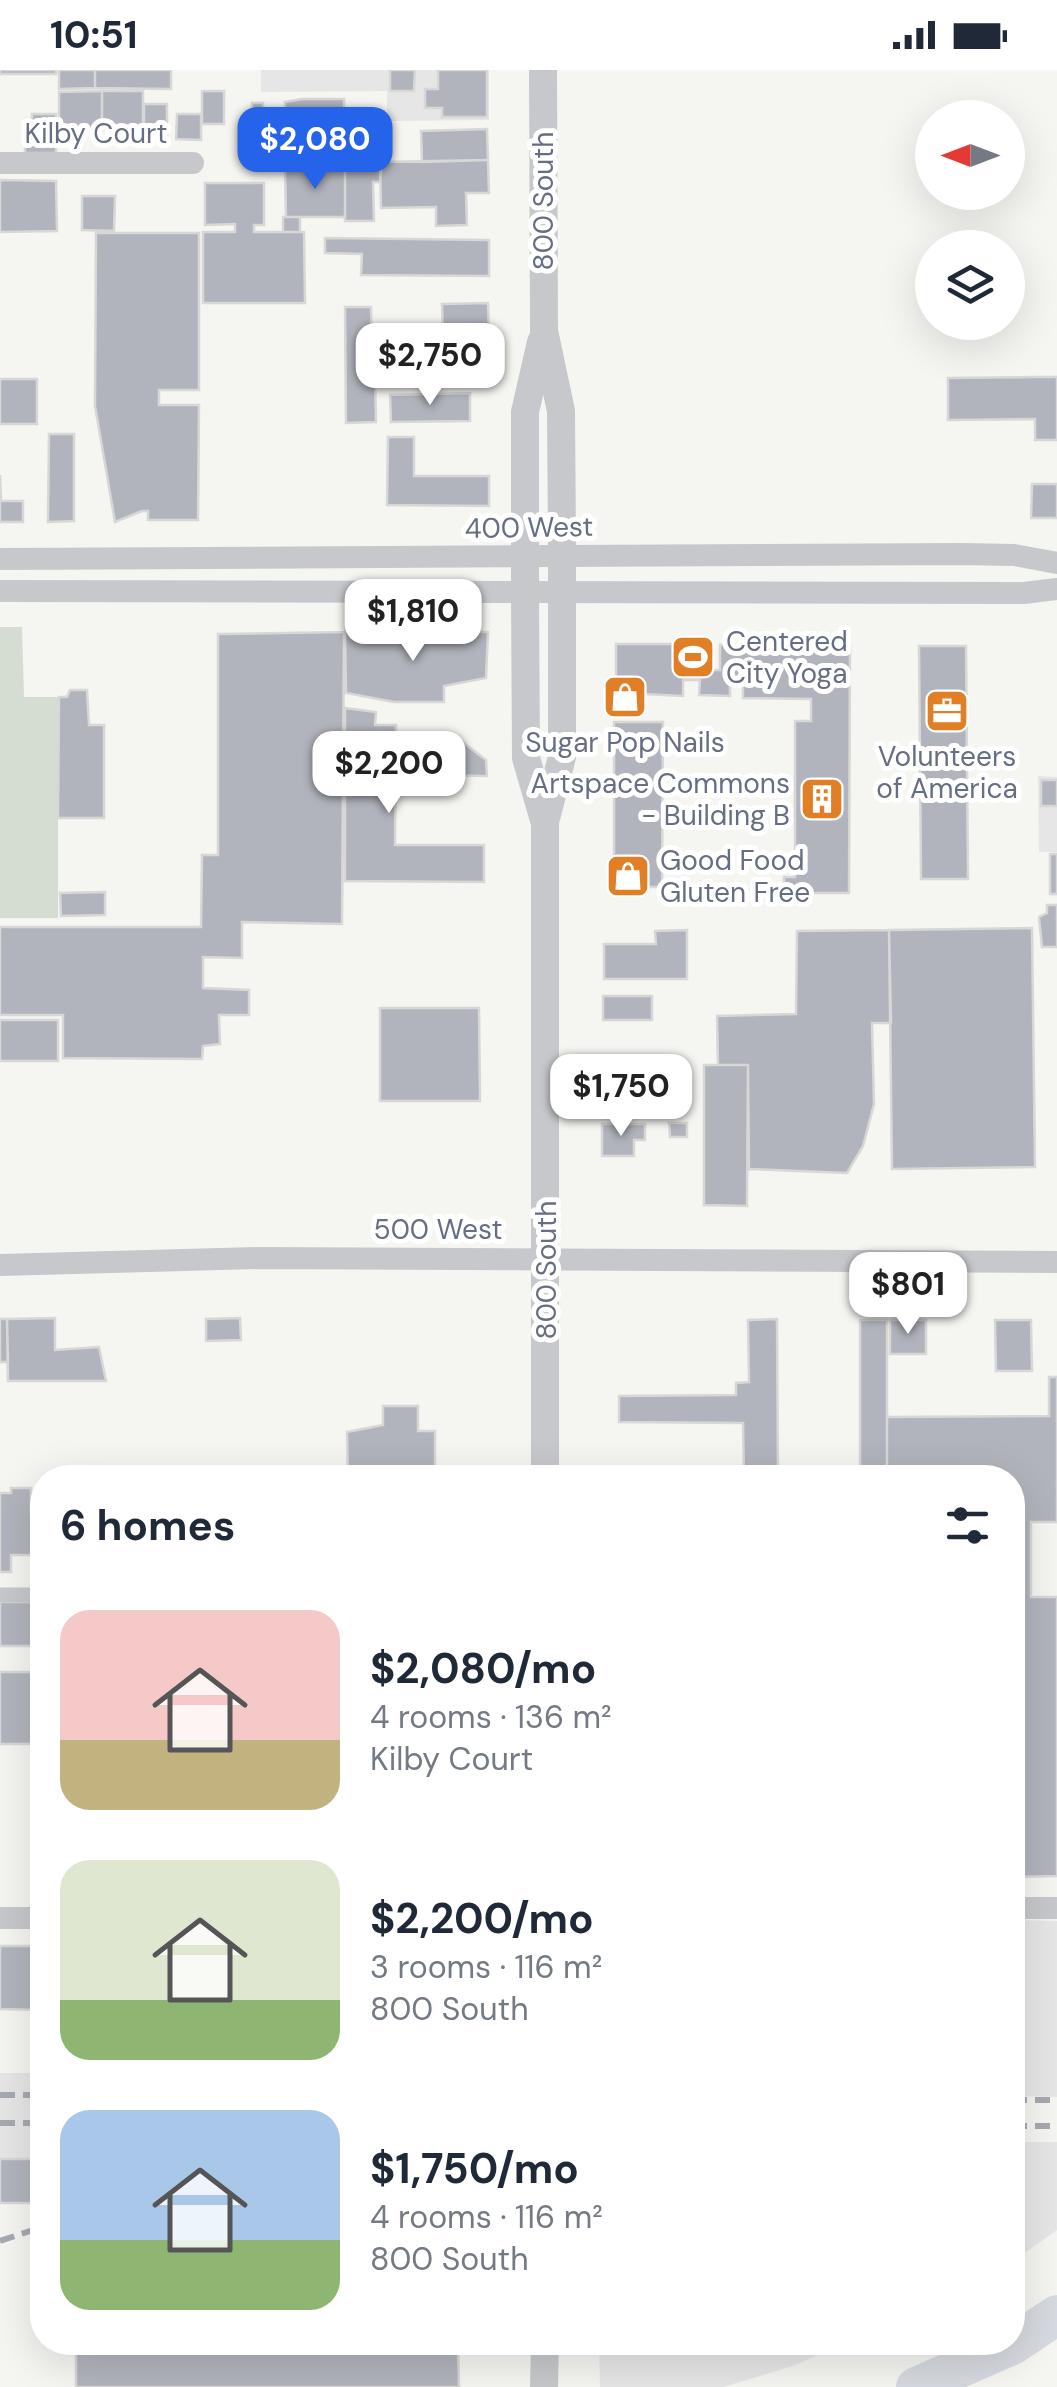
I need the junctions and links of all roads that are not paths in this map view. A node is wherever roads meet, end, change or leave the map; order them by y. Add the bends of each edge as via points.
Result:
1 (544, 70) edge
2 (0, 163) edge
3 (192, 163) dead end
4 (544, 331) junction
5 (525, 557) junction
6 (562, 557) junction
7 (0, 559) edge
8 (1057, 563) edge
9 (1057, 589) edge
10 (0, 591) edge
11 (525, 593) junction
12 (562, 594) junction
13 (545, 822) junction
14 (546, 1260) junction
15 (1057, 1262) edge
16 (0, 1265) edge
17 (545, 1465) edge
18 (0, 1595) edge
19 (30, 1595) edge
20 (1025, 1908) edge
21 (1057, 1908) edge
22 (0, 1918) edge
23 (30, 1918) edge
24 (1057, 2315) edge
25 (1025, 2336) edge
26 (545, 2355) edge
27 (987, 2355) edge
28 (544, 2387) edge
29 (916, 2387) edge

1 - 4 street, 800 South
2 - 3 street, Kilby Court
4 - 5 street, 800 South via 526,412
4 - 6 street, 800 South via 561,411
5 - 6 street, 400 West
5 - 7 street, 400 West
5 - 11 street, 800 South
6 - 8 street, 400 West via 1014,554
6 - 12 street, 800 South
9 - 12 street
10 - 11 street
11 - 12 street
11 - 13 street, 800 South via 526,758
12 - 13 street, 800 South via 562,757
13 - 14 street, 800 South
14 - 15 street, 500 West
14 - 16 street, 500 West
14 - 17 street, 800 South
18 - 19 street
20 - 21 street
22 - 23 street
24 - 25 highway
26 - 28 street
27 - 29 highway

